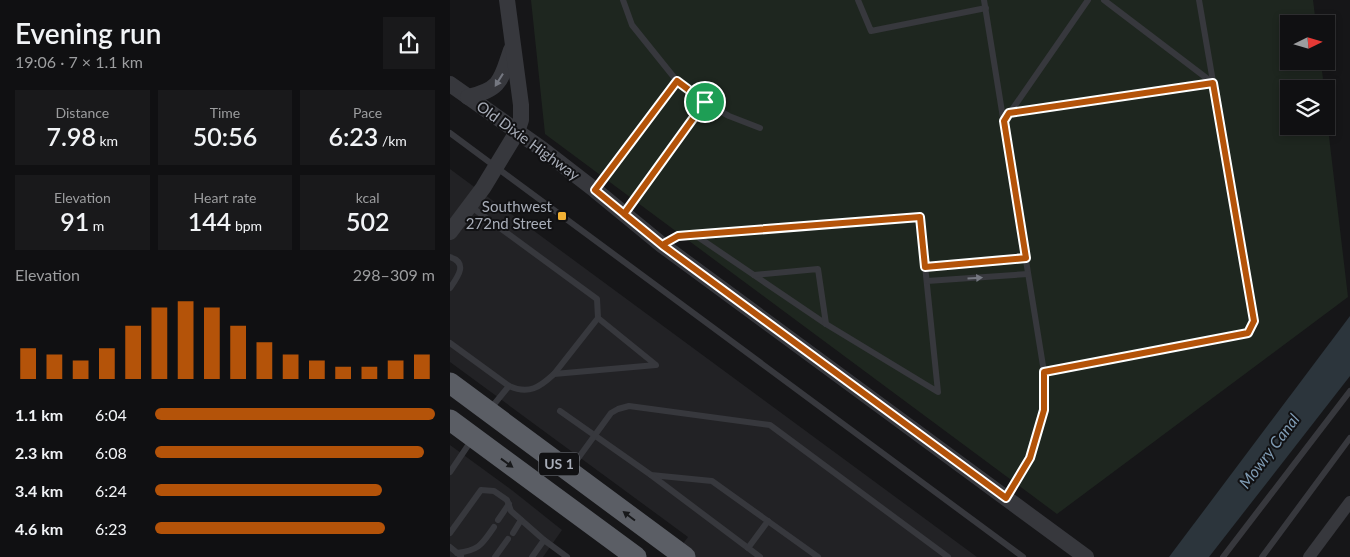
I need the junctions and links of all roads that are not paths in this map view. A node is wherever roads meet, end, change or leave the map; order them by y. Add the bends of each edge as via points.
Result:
1 (507, 0) edge
2 (624, 0) edge
3 (858, 0) edge
4 (984, 0) edge
5 (1088, 0) edge
6 (1104, 0) edge
7 (1199, 0) edge
8 (986, 8) junction
9 (513, 46) junction
10 (677, 81) junction
11 (1213, 83) junction
12 (450, 84) edge
13 (468, 97) junction
14 (705, 102) junction
15 (1005, 116) junction
16 (760, 128) dead end
17 (517, 132) junction
18 (450, 133) edge
19 (496, 167) junction
20 (595, 190) junction
21 (470, 206) junction
22 (624, 214) junction
23 (450, 232) edge
24 (695, 235) junction
25 (662, 245) junction
26 (450, 258) edge
27 (1026, 258) junction
28 (925, 267) junction
29 (1028, 274) junction
30 (754, 275) junction
31 (926, 281) junction
32 (450, 288) edge
33 (598, 318) junction
34 (826, 324) junction
35 (450, 343) edge
36 (1044, 372) junction
37 (554, 374) junction
38 (450, 383) edge
39 (509, 386) junction
40 (1350, 391) edge
41 (450, 400) edge
42 (560, 411) dead end
43 (489, 412) junction
44 (450, 420) edge
45 (594, 436) junction
46 (473, 438) junction
47 (1350, 438) edge
48 (450, 472) edge
49 (569, 472) junction
50 (651, 475) junction
51 (1006, 498) junction
52 (1350, 502) edge
53 (508, 504) junction
54 (498, 520) dead end
55 (521, 520) junction
56 (768, 521) junction
57 (494, 526) dead end
58 (450, 532) edge
59 (513, 533) dead end
60 (508, 539) dead end
61 (544, 540) junction
62 (450, 547) edge
63 (748, 548) junction
64 (460, 555) edge
65 (496, 557) edge
66 (532, 557) edge
67 (567, 557) edge
68 (636, 557) edge
69 (685, 557) edge
70 (760, 557) edge
71 (818, 557) edge
72 (948, 557) edge
73 (1023, 557) edge
74 (1086, 557) edge
75 (1223, 557) edge
76 (1262, 557) edge
77 (1309, 557) edge

1 - 9 street
2 - 10 lane via 632,25
3 - 8 lane via 871,31
4 - 8 lane
5 - 15 lane
6 - 11 lane
7 - 11 lane
8 - 15 lane
9 -> 13 street via 498,84 488,92
9 - 17 street via 521,105
10 - 14 lane
10 - 20 lane
11 - 15 lane
11 - 36 lane via 1254,321 1248,333
12 - 13 street, Old Dixie Highway
13 - 17 street, Old Dixie Highway
14 - 16 lane
14 - 22 lane
15 - 27 lane
17 - 19 street
17 - 20 street, Old Dixie Highway
18 - 19 lane
19 - 21 street
19 - 73 lane
20 - 22 street, Old Dixie Highway
21 - 23 street
21 - 33 lane via 597,299
22 - 25 street, Old Dixie Highway
24 - 25 lane via 678,236
24 - 28 lane via 920,217
24 - 30 lane
25 - 51 street, Old Dixie Highway
26 - 32 lane via 461,270
27 - 28 lane
27 - 29 lane
28 - 31 lane
31 -> 29 lane
29 - 36 lane
30 - 34 lane
30 - 34 lane via 818,269
31 - 34 lane via 938,392
33 - 37 lane
33 - 37 lane via 656,365
35 - 39 lane
36 - 51 lane via 1044,410 1030,458
37 - 39 lane via 542,385 530,389 518,390
38 - 43 highway, US 1
39 - 43 lane
40 - 75 lane
41 - 49 highway via 544,467
42 - 45 lane
43 - 49 highway, US 1
44 - 46 highway, US 1
45 - 49 lane
45 - 50 lane
45 - 72 lane via 611,413 629,406 770,425
46 - 48 lane
46 -> 68 highway, US 1
47 - 76 lane
69 -> 49 highway, US 1
50 - 56 lane via 712,481
50 - 63 lane
51 - 74 street, Old Dixie Highway
52 - 77 street
53 - 54 lane
53 - 55 lane
53 - 58 lane via 494,491 481,490
55 - 59 lane
55 - 61 lane
56 - 63 lane
56 - 71 lane
57 - 64 lane via 477,548
60 - 65 lane
61 - 66 lane
61 - 67 lane
62 - 64 lane
63 - 70 lane

